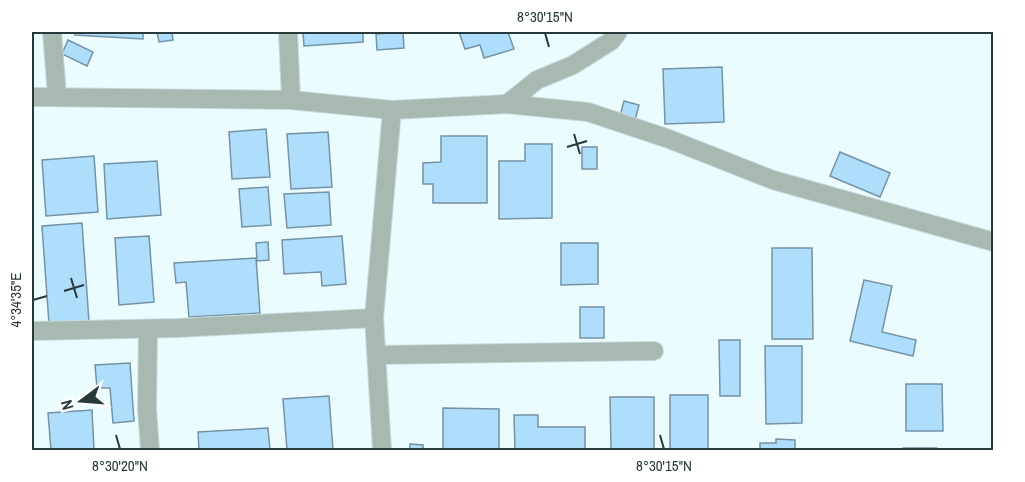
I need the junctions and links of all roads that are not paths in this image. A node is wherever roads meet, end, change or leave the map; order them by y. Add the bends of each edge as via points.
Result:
1 (52, 32) edge
2 (288, 32) edge
3 (618, 32) edge
4 (57, 96) junction
5 (32, 97) edge
6 (291, 100) junction
7 (507, 104) junction
8 (392, 110) junction
9 (993, 242) edge
10 (375, 318) junction
11 (148, 329) junction
12 (32, 331) edge
13 (654, 351) dead end
14 (377, 355) junction
15 (150, 450) edge
16 (382, 450) edge

1 - 4 street
2 - 6 street
3 - 7 street via 611,41 573,65 537,80
4 - 5 street
4 - 6 street
6 - 8 street
7 - 8 street
7 - 9 street via 588,112 773,180
8 - 10 street
10 - 11 street
10 - 14 street
11 - 12 street
11 - 15 street
13 - 14 street
14 - 16 street

